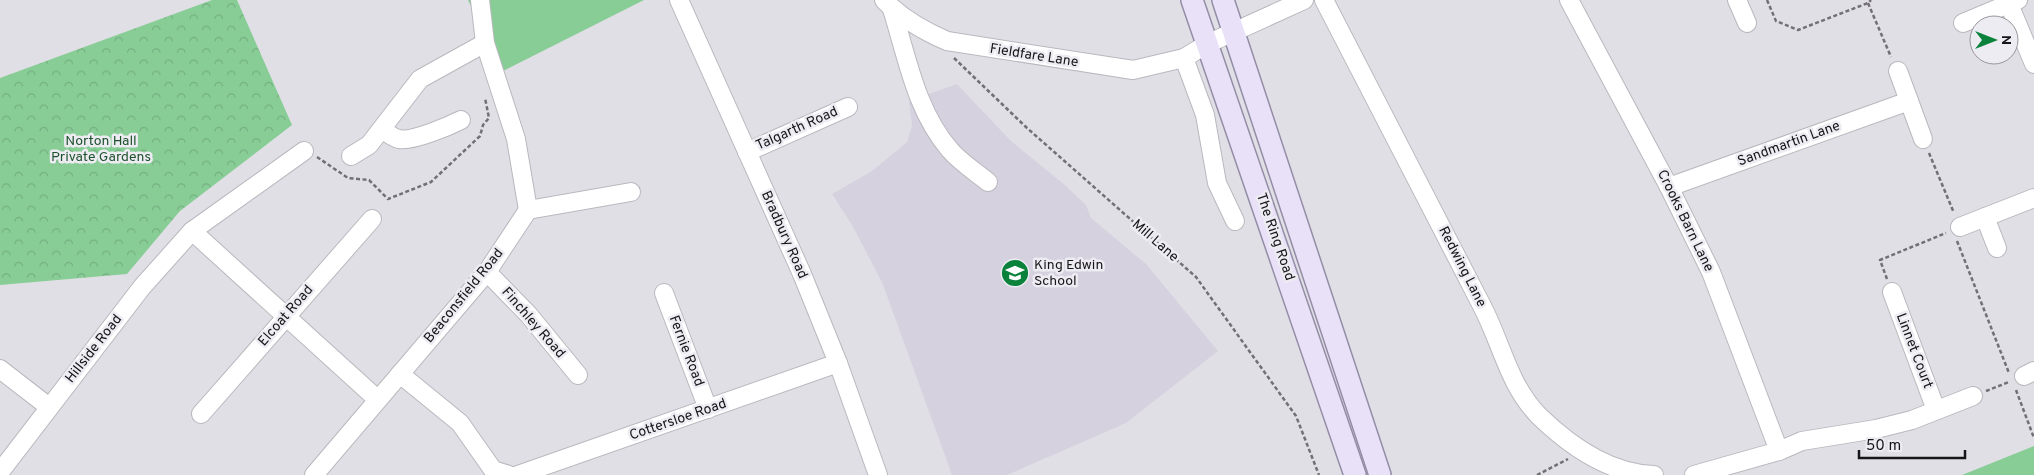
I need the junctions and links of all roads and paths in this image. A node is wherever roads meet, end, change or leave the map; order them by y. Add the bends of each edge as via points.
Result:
1 (480, 0) edge
2 (679, 0) edge
3 (1192, 0) edge
4 (1223, 0) edge
5 (1304, 0) edge
6 (1324, 0) edge
7 (1569, 0) edge
8 (1737, 0) edge
9 (1767, 0) edge
10 (1871, 0) edge
11 (2014, 2) edge
12 (1868, 3) junction
13 (888, 4) edge
14 (1747, 23) dead end
15 (1963, 23) dead end
16 (1234, 32) junction
17 (947, 41) junction
18 (485, 43) junction
19 (1207, 44) junction
20 (1184, 58) junction
21 (2034, 64) edge
22 (1898, 72) joint
23 (1909, 100) junction
24 (848, 107) dead end
25 (461, 120) dead end
26 (382, 129) junction
27 (1923, 139) joint
28 (304, 151) dead end
29 (747, 152) junction
30 (351, 156) dead end
31 (988, 182) dead end
32 (1669, 186) junction
33 (631, 192) dead end
34 (2034, 198) edge
35 (528, 210) junction
36 (1985, 217) junction
37 (372, 219) dead end
38 (1235, 221) dead end
39 (1956, 229) junction
40 (192, 231) junction
41 (1997, 248) dead end
42 (487, 272) junction
43 (1892, 292) joint
44 (664, 293) dead end
45 (286, 316) junction
46 (838, 363) junction
47 (0, 369) edge
48 (400, 374) junction
49 (578, 375) dead end
50 (2023, 376) edge
51 (1974, 396) joint
52 (377, 400) junction
53 (49, 407) junction
54 (708, 409) junction
55 (1936, 410) junction
56 (201, 414) dead end
57 (2034, 438) edge
58 (1583, 451) junction
59 (1779, 451) junction
60 (0, 472) edge
61 (314, 475) edge
62 (508, 475) edge
63 (518, 475) edge
64 (878, 475) edge
65 (1319, 475) edge
66 (1355, 475) edge
67 (1380, 475) edge
68 (1537, 475) edge
69 (1654, 475) edge
70 (1694, 475) edge

1 - 18 street
2 - 29 street, Bradbury Road
3 - 19 main road, The Ring Road
4 - 16 main road, The Ring Road
5 - 16 street
6 - 58 street, Redwing Lane via 1484,309 1513,382 1539,415
7 - 32 street, Crooks Barn Lane
8 - 14 street
9 - 12 path via 1776,21 1798,30
10 - 12 path
11 - 15 street
11 - 21 street
12 - 22 path
13 - 17 street, Fieldfare Lane via 920,29
13 - 31 street via 922,107 933,127 951,151
16 - 19 street
16 - 67 main road, The Ring Road
17 - 20 street, Fieldfare Lane via 1133,70
17 - 65 path, Mill Lane via 955,59 1019,121 1196,277 1296,416
18 - 26 street via 420,79
18 - 35 street via 516,139
19 - 20 street, Fieldfare Lane
19 - 66 main road, The Ring Road
20 - 38 street via 1206,115 1217,182
22 - 23 street
23 - 27 street
23 - 32 street, Sandmartin Lane
24 - 29 street, Talgarth Road
25 - 26 street via 407,140 397,139
26 - 30 street via 369,146
27 - 39 path
28 - 40 street, Hillside Road
29 - 46 street, Bradbury Road
32 - 59 street, Crooks Barn Lane via 1711,272
33 - 35 street
34 - 36 street
35 - 42 street, Beaconsfield Road
36 - 39 street
36 - 41 street
37 - 45 street, Elcoat Road
39 - 43 path via 1880,260
39 - 50 path
40 - 45 street
40 - 53 street, Hillside Road via 142,287
42 - 48 street, Beaconsfield Road
42 - 49 street, Finchley Road via 528,314
43 - 55 street, Linnet Court
44 - 54 street, Fernie Road
45 - 52 street
45 - 56 street, Elcoat Road
46 - 54 street, Cottersloe Road
46 - 64 street, Bradbury Road
47 - 53 street
48 - 52 street, Beaconsfield Road
48 - 62 street via 460,423 493,470
50 - 51 path
50 - 57 path
51 - 55 street
52 - 61 street, Beaconsfield Road
53 - 60 street, Hillside Road
54 - 63 street, Cottersloe Road
55 - 59 street via 1876,429 1802,440
58 - 68 path
58 - 69 street, Redwing Lane via 1606,465
59 - 70 street

